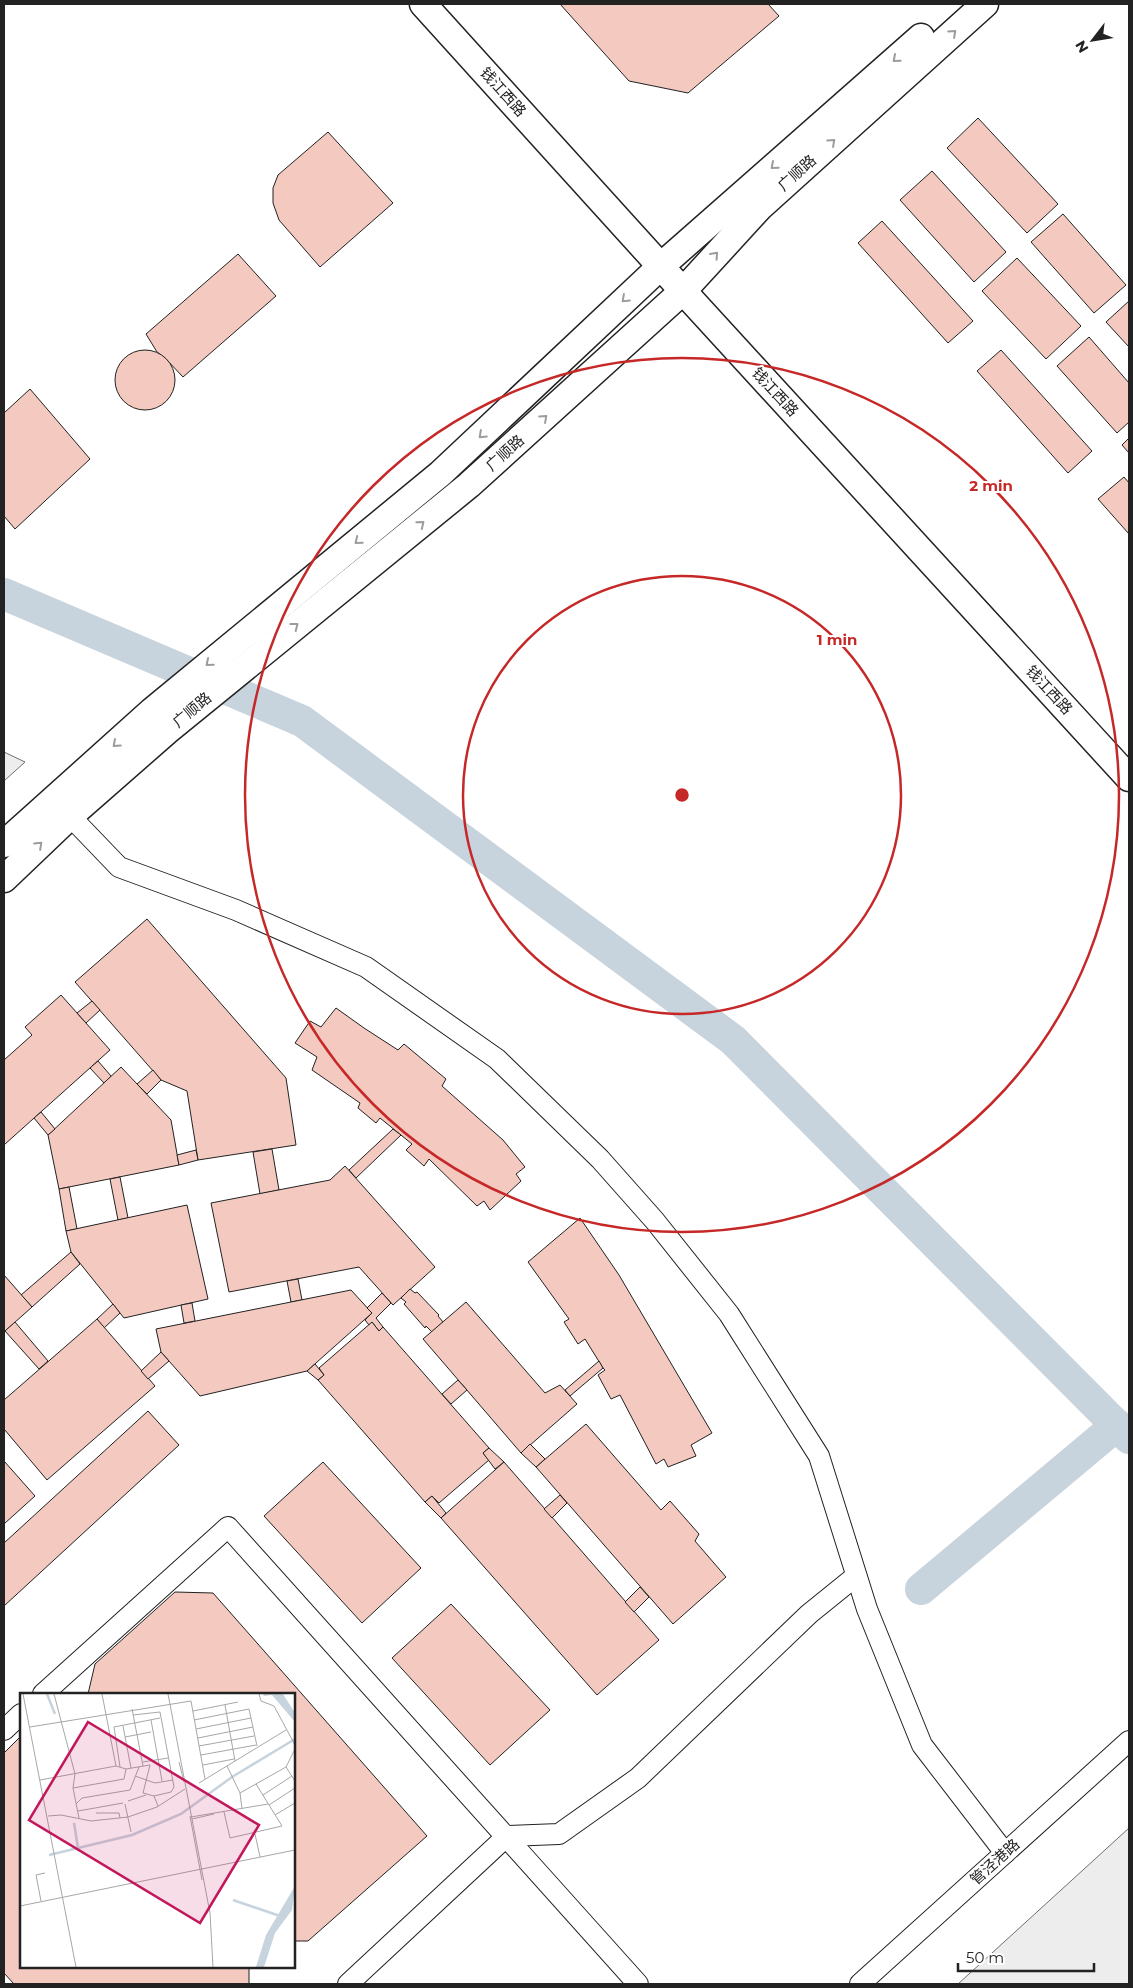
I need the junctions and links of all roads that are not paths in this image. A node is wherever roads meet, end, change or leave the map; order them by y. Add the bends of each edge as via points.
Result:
1 (423, 4) edge
2 (959, 4) edge
3 (985, 4) edge
4 (661, 266) junction
5 (683, 291) junction
6 (160, 721) junction
7 (1129, 778) edge
8 (70, 816) junction
9 (4, 844) edge
10 (4, 879) edge
11 (856, 1576) junction
12 (44, 1693) edge
13 (20, 1715) edge
14 (4, 1730) edge
15 (1129, 1740) edge
16 (507, 1836) junction
17 (1005, 1853) junction
18 (348, 1984) edge
19 (638, 1984) edge
20 (860, 1984) edge

1 - 4 main road, 钱江西路
2 -> 4 main road, 广顺路
5 -> 3 main road, 广顺路 via 760,207
4 - 5 main road, 钱江西路
4 -> 6 main road, 广顺路 via 440,474 246,632
6 -> 5 main road, 广顺路 via 257,657 469,486
5 - 7 main road, 钱江西路
6 - 8 main road, 广顺路
6 -> 9 main road, 广顺路
10 -> 8 main road, 广顺路
8 - 11 street via 119,867 236,910 366,967 504,1066 600,1158 729,1314 819,1456
11 - 16 street via 809,1614 638,1778 559,1834
11 - 17 street via 922,1745
12 - 16 street via 228,1527
13 - 14 street
15 - 17 street, 管泾港路
16 - 18 street
16 - 19 street
17 - 20 street, 管泾港路

